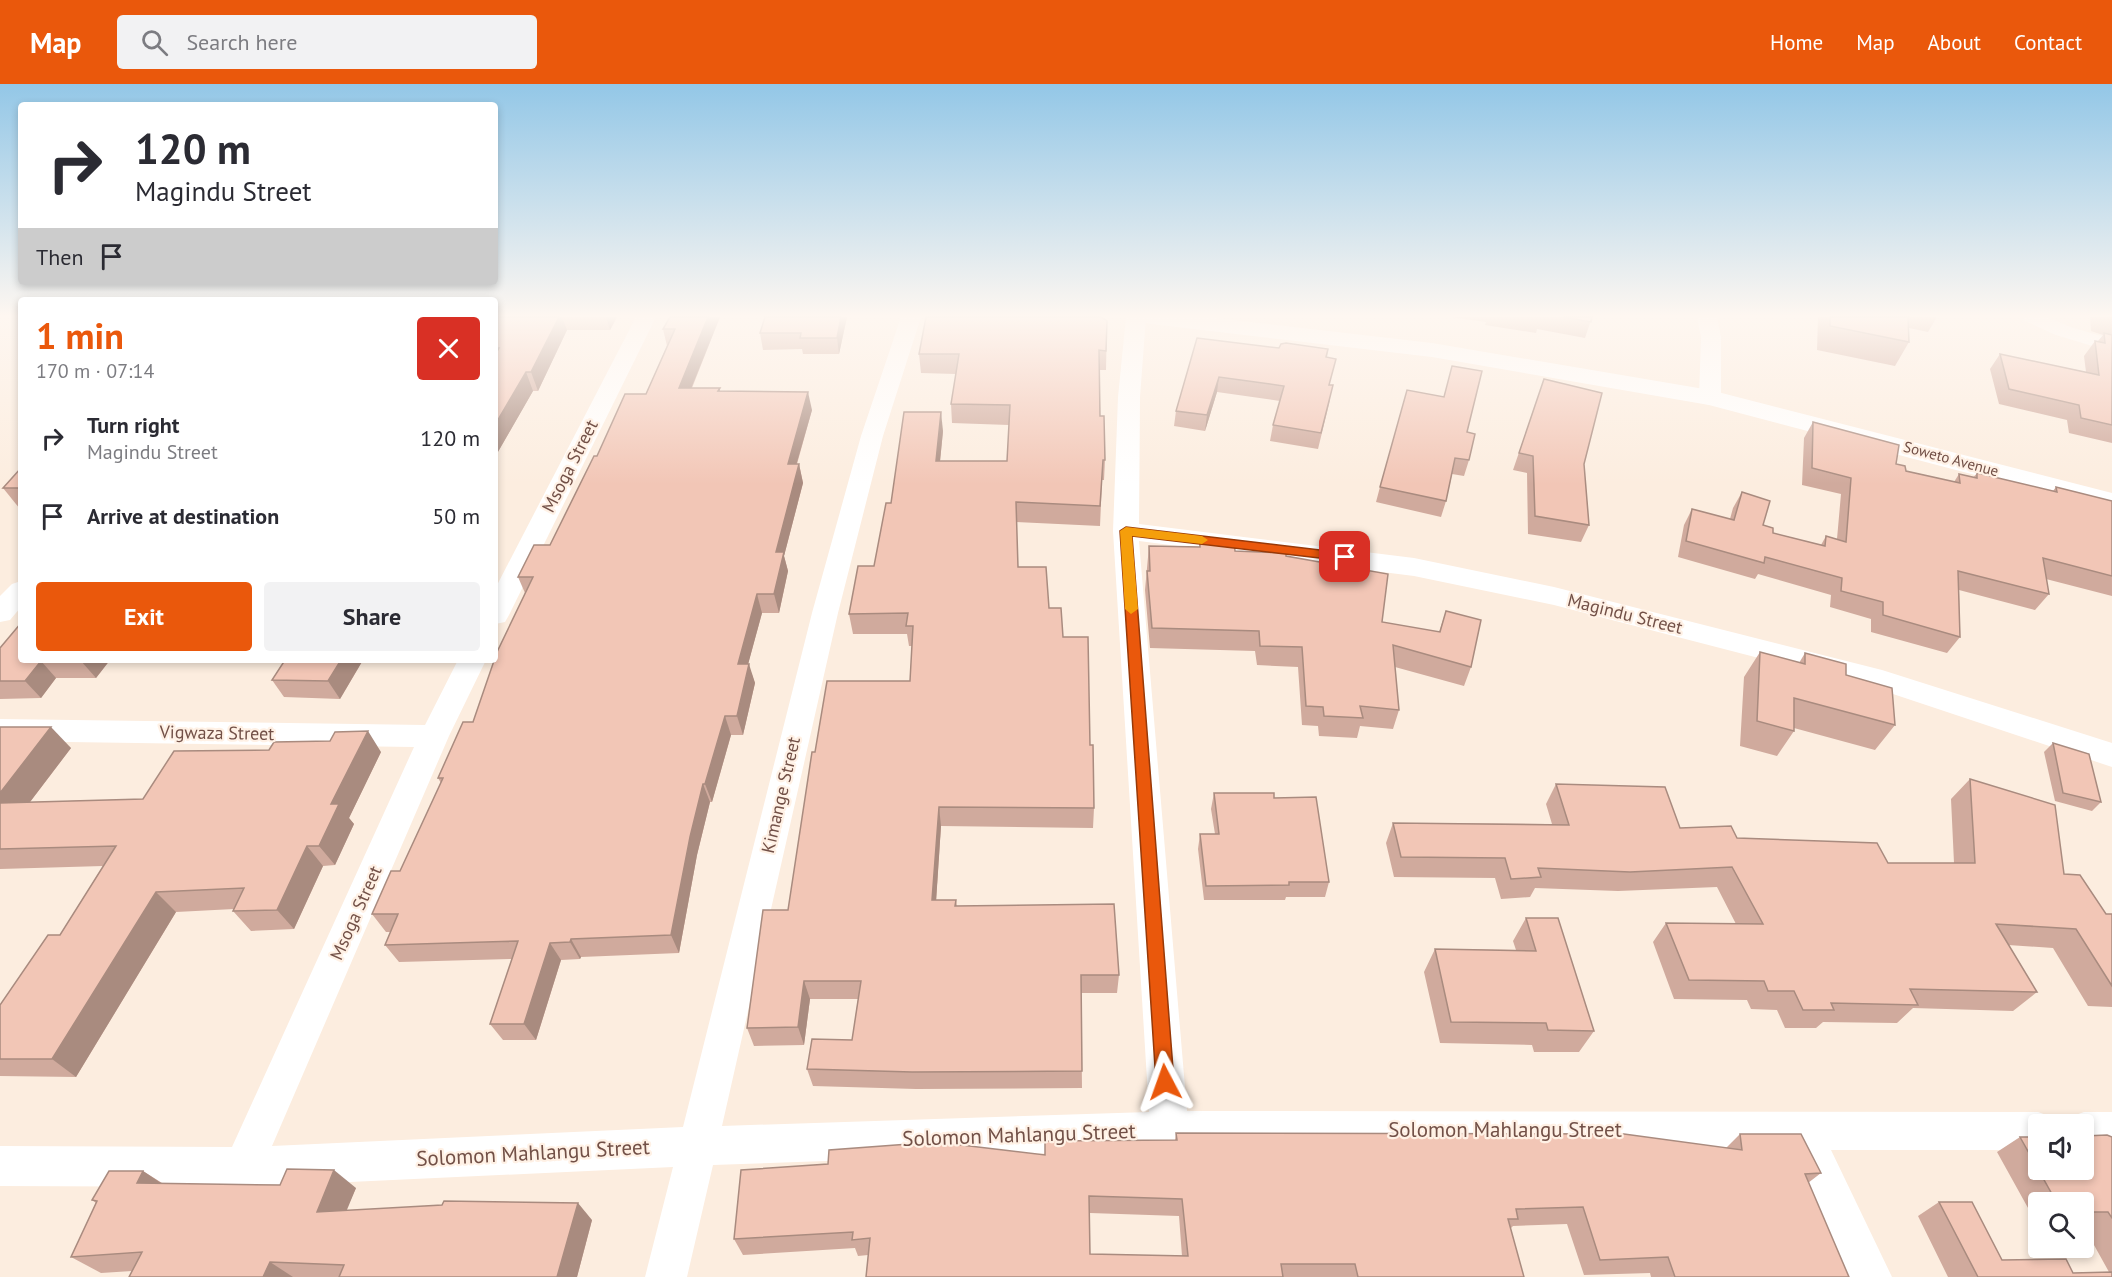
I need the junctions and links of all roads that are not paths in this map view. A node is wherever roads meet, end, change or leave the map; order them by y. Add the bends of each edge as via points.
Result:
1 (618, 373) edge
2 (893, 373) edge
3 (1131, 373) edge
4 (1563, 373) edge
5 (1710, 373) edge
6 (1710, 398) junction
7 (2112, 501) edge
8 (1126, 531) junction
9 (18, 593) edge
10 (498, 609) edge
11 (0, 614) edge
12 (470, 663) edge
13 (0, 730) edge
14 (434, 736) junction
15 (2112, 755) edge
16 (1169, 1130) junction
17 (1801, 1130) junction
18 (2028, 1131) edge
19 (2094, 1131) edge
20 (2112, 1131) edge
21 (698, 1146) junction
22 (0, 1166) edge
23 (243, 1167) junction
24 (666, 1277) edge
25 (1871, 1277) edge

1 - 10 street, Msoga Street
2 - 21 street, Kimange Street via 825,613
3 - 8 street
4 - 6 street, Soweto Avenue
5 - 6 street
6 - 7 street, Soweto Avenue
8 - 15 street, Magindu Street via 1414,567 1554,596 1882,680
8 - 16 street
9 - 11 street
12 - 14 street, Msoga Street
13 - 14 street, Vigwaza Street
14 - 23 street, Msoga Street
16 - 17 street, Solomon Mahlangu Street
16 - 21 street, Solomon Mahlangu Street
17 - 18 street, Solomon Mahlangu Street
17 - 25 street
19 - 20 street
21 - 23 street, Solomon Mahlangu Street
21 - 24 street, Kimange Street
22 - 23 street, Solomon Mahlangu Street

